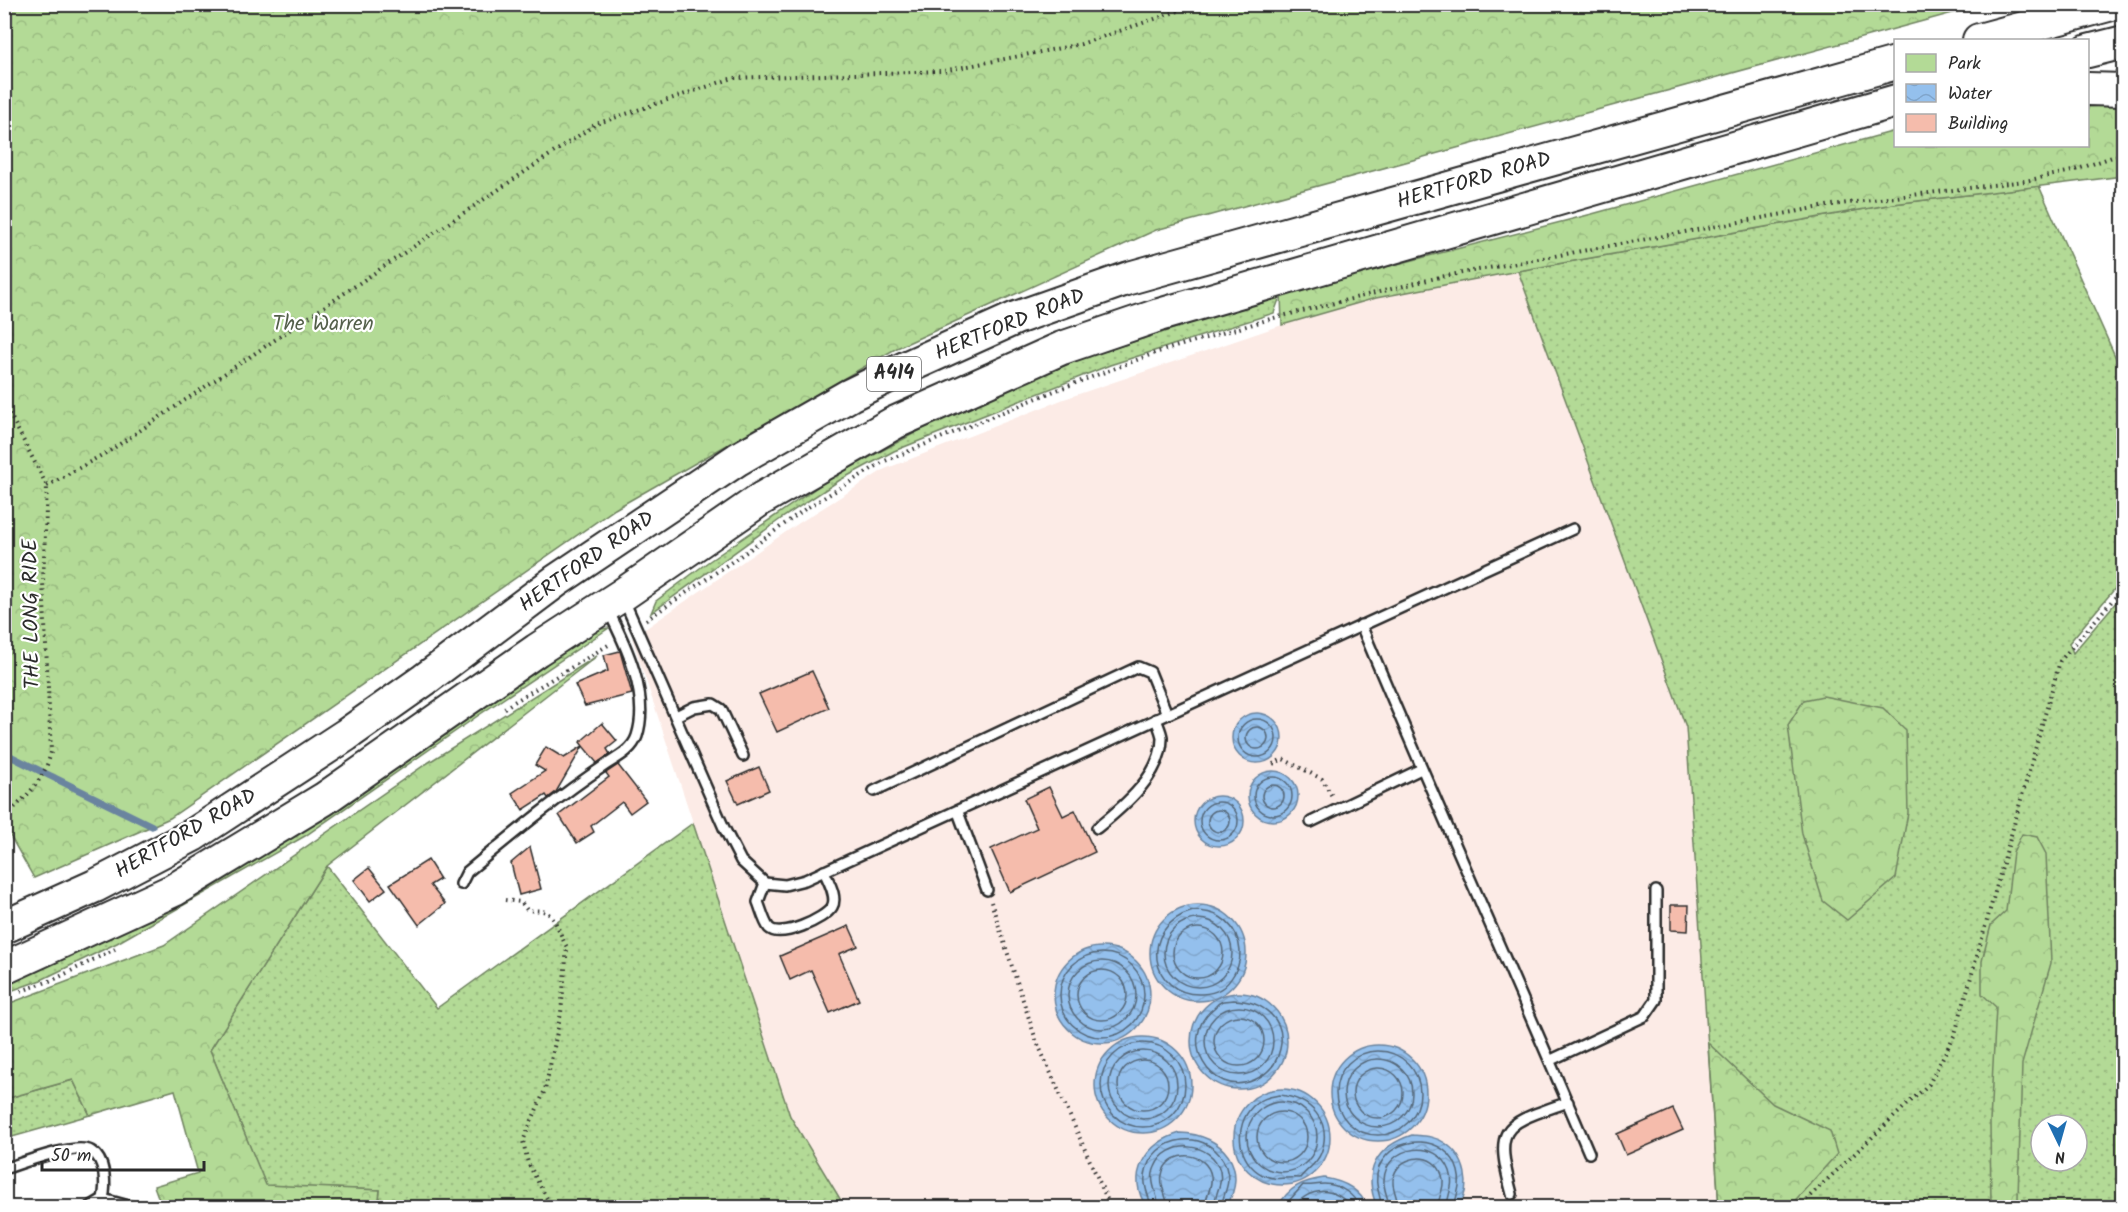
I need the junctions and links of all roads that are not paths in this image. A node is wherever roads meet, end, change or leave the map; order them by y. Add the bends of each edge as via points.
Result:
1 (2112, 4) edge
2 (1983, 39) edge
3 (2124, 42) edge
4 (2089, 51) edge
5 (1894, 64) edge
6 (2089, 89) edge
7 (2124, 90) edge
8 (1894, 102) edge
9 (1573, 529) dead end
10 (614, 600) junction
11 (1361, 625) junction
12 (1167, 714) junction
13 (676, 716) junction
14 (1156, 719) junction
15 (743, 756) dead end
16 (1421, 769) junction
17 (874, 791) dead end
18 (958, 812) junction
19 (1311, 822) dead end
20 (1097, 828) dead end
21 (824, 871) junction
22 (461, 884) dead end
23 (765, 884) junction
24 (987, 890) road end
25 (1656, 891) dead end
26 (4, 927) edge
27 (4, 969) edge
28 (1551, 1060) junction
29 (1568, 1102) junction
30 (1589, 1153) dead end
31 (4, 1169) edge
32 (1512, 1194) dead end
33 (103, 1199) junction
34 (88, 1208) edge
35 (136, 1208) edge

1 - 2 highway
3 - 4 highway
5 - 26 highway, HERTFORD ROAD / A414 via 1129,278 1016,318 905,368 738,459 556,581 346,735 193,835
6 - 7 highway
8 - 10 highway, HERTFORD ROAD / A414 via 1249,288 1062,348 894,423 761,499
9 - 11 lane
10 - 13 lane via 636,627
10 - 22 lane via 638,691 637,735 631,748 566,792 467,872
10 - 27 highway, HERTFORD ROAD / A414 via 324,800 184,884
11 - 12 lane
11 - 16 lane
12 - 14 lane
12 - 17 lane via 1150,672 1138,667
13 - 15 lane via 694,707 713,704 721,709
13 - 23 lane via 741,861
14 - 18 lane
14 - 20 lane via 1162,735 1153,768 1125,805
16 - 19 lane
16 - 28 lane
18 - 21 lane
18 - 24 lane
21 - 23 lane via 785,885
21 - 23 lane via 834,897 833,906 822,917 794,929 776,932 769,928 758,902
25 - 28 lane via 1656,1000 1645,1016
28 - 29 lane
29 - 30 lane
29 - 32 lane via 1511,1125 1503,1140 1502,1160
31 - 33 lane via 67,1150 92,1151 100,1161 106,1184
33 - 34 lane
33 - 35 lane

